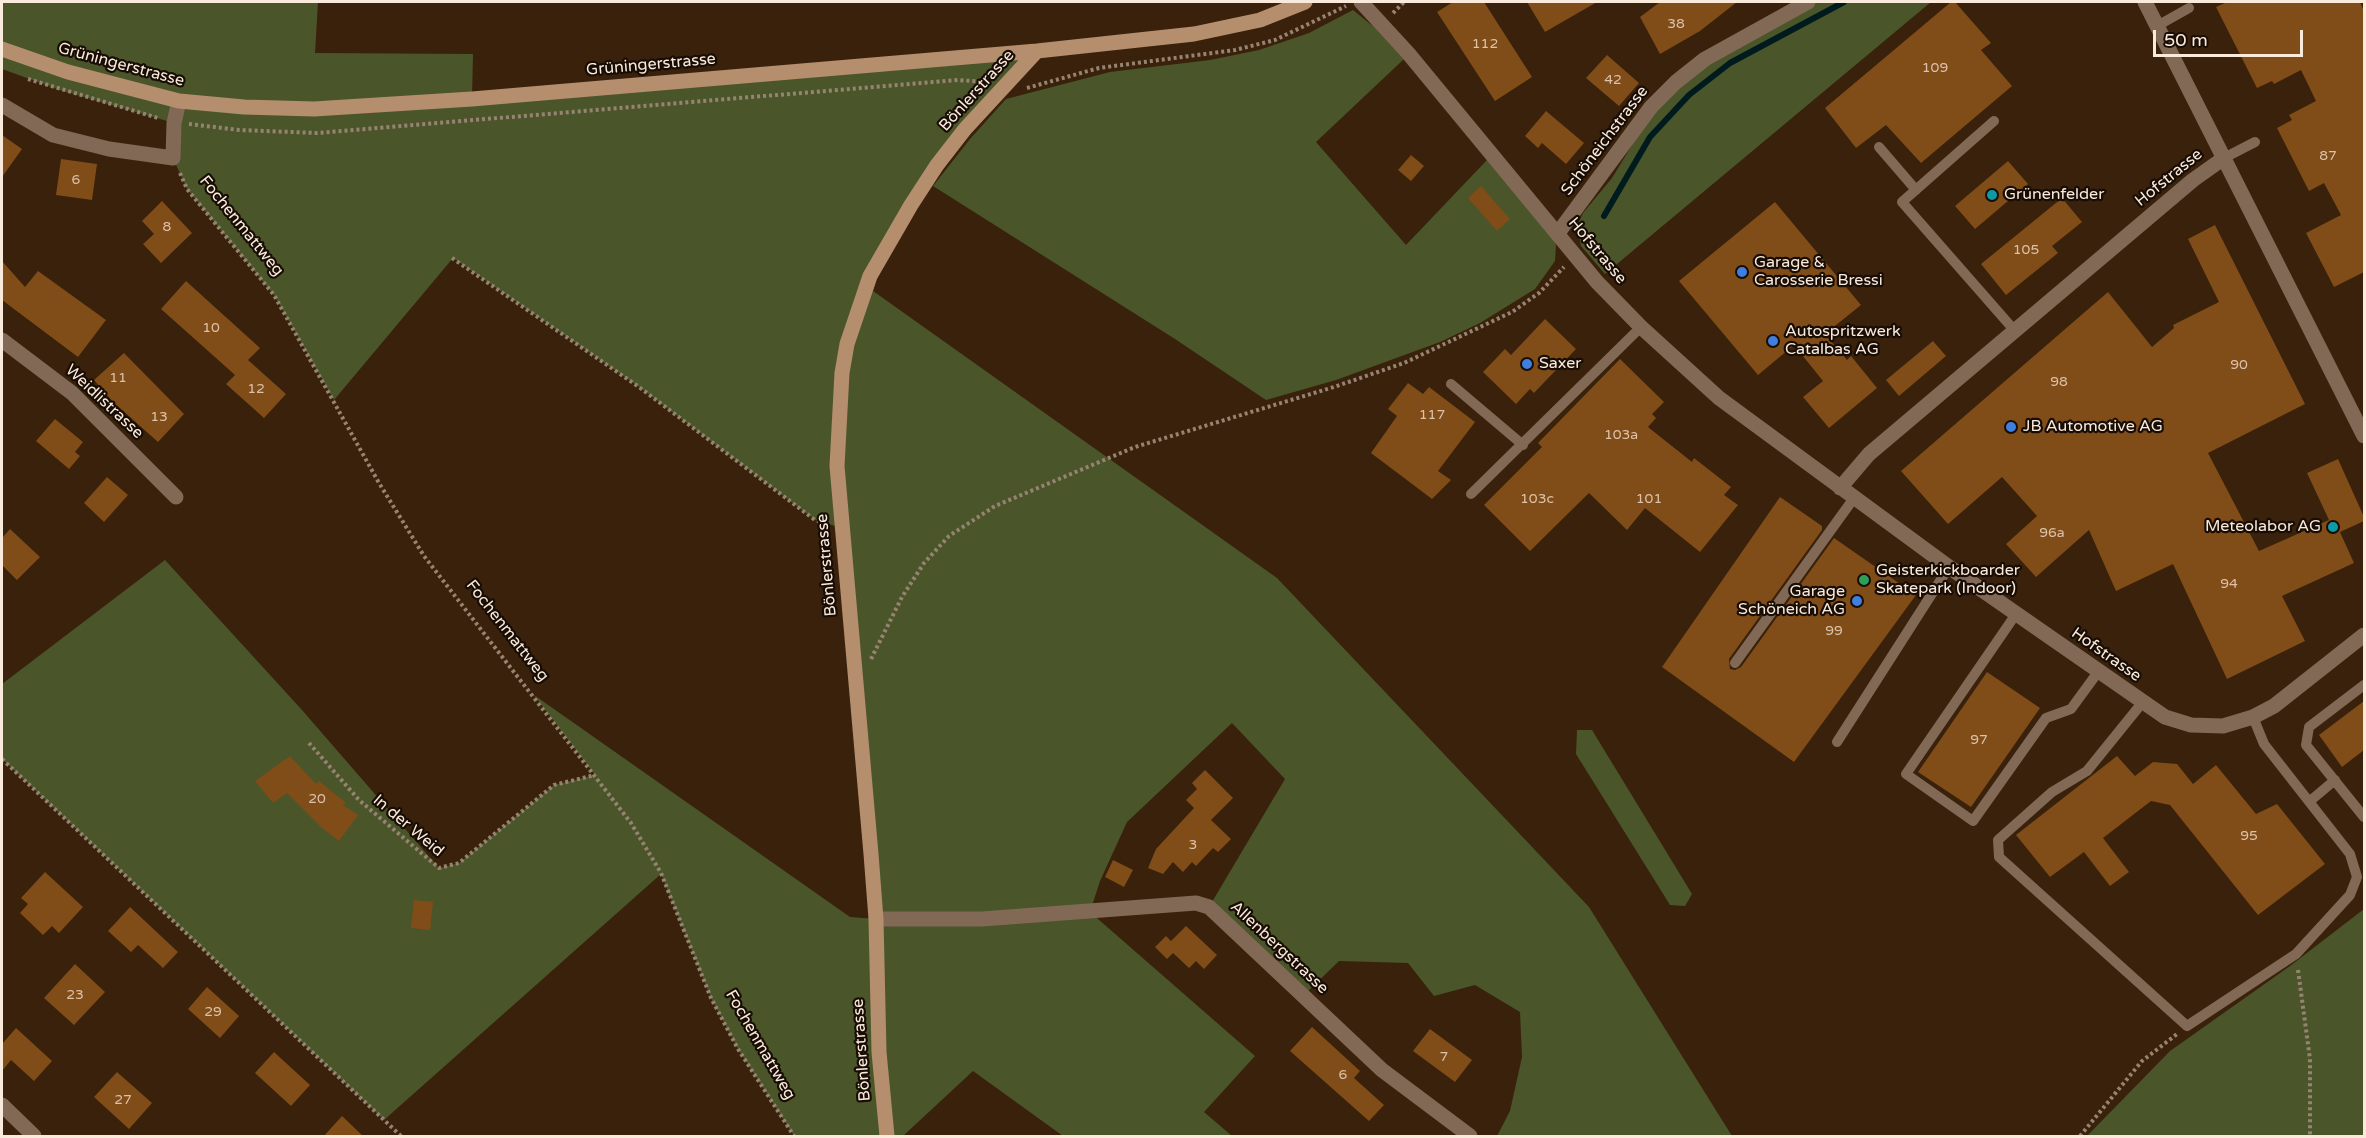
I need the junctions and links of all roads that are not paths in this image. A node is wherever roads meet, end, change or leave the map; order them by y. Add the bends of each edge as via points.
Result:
1 (1305, 2) edge
2 (1361, 2) edge
3 (1808, 2) edge
4 (2145, 2) edge
5 (2189, 8) dead end
6 (2157, 26) junction
7 (2, 49) edge
8 (1037, 51) junction
9 (179, 101) junction
10 (2, 105) edge
11 (1994, 121) dead end
12 (2255, 142) dead end
13 (1879, 147) dead end
14 (2224, 158) junction
15 (1916, 190) junction
16 (1558, 232) junction
17 (1641, 327) junction
18 (2015, 332) junction
19 (2, 340) edge
20 (1451, 384) dead end
21 (2364, 436) edge
22 (1523, 445) junction
23 (1840, 488) junction
24 (1471, 494) dead end
25 (176, 497) dead end
26 (1854, 498) junction
27 (1949, 567) junction
28 (2016, 614) junction
29 (2364, 635) edge
30 (1735, 663) dead end
31 (2098, 672) junction
32 (2364, 685) edge
33 (2142, 703) junction
34 (2253, 717) junction
35 (1837, 742) dead end
36 (2335, 780) junction
37 (2310, 801) junction
38 (2364, 816) edge
39 (2361, 875) edge
40 (876, 919) junction
41 (2, 1105) edge
42 (34, 1137) edge
43 (887, 1137) edge
44 (1470, 1137) edge

1 - 8 main road, Grüningerstrasse via 1233,28
2 - 16 street, Hofstrasse
3 - 16 street, Schöneichstrasse via 1705,58 1676,82 1651,107
4 - 6 street, Hofstrasse
5 - 6 lane
6 - 14 street, Hofstrasse
7 - 9 main road, Grüningerstrasse via 68,72
8 - 9 main road, Grüningerstrasse via 326,108
8 - 40 main road, Bönlerstrasse via 936,165 870,276 850,334 842,373 837,466
9 - 10 street via 173,158 109,149 53,135
11 - 15 lane
12 - 14 lane
13 - 15 lane
14 - 18 street, Hofstrasse
14 - 21 street, Hofstrasse
15 - 18 lane via 1902,202
16 - 17 street, Hofstrasse
17 - 22 lane
17 - 23 street, Hofstrasse via 1719,398
18 - 23 street, Hofstrasse via 1869,454
19 - 25 street, Weidlistrasse via 72,393
20 - 22 lane
22 - 24 lane
23 - 26 street, Hofstrasse
26 - 27 street, Hofstrasse
26 - 30 lane
27 - 28 street, Hofstrasse
27 - 35 lane
28 - 31 street, Hofstrasse
28 - 31 lane via 1906,774 1973,821 2046,718 2071,709
29 - 34 street, Hofstrasse via 2274,706
31 - 33 street, Hofstrasse
32 - 36 lane via 2309,727 2306,745
33 - 34 street, Hofstrasse via 2164,717 2191,725 2223,726
33 - 39 lane via 2087,771 2052,792 1998,840 1999,857 2187,1026 2296,954 2350,895
34 - 37 lane via 2264,744
36 - 37 lane
36 - 38 lane
37 - 39 lane
40 - 43 main road, Bönlerstrasse via 878,1040
40 - 44 street, Allenbergstrasse via 982,919 1196,903 1209,907 1382,1070
41 - 42 street

